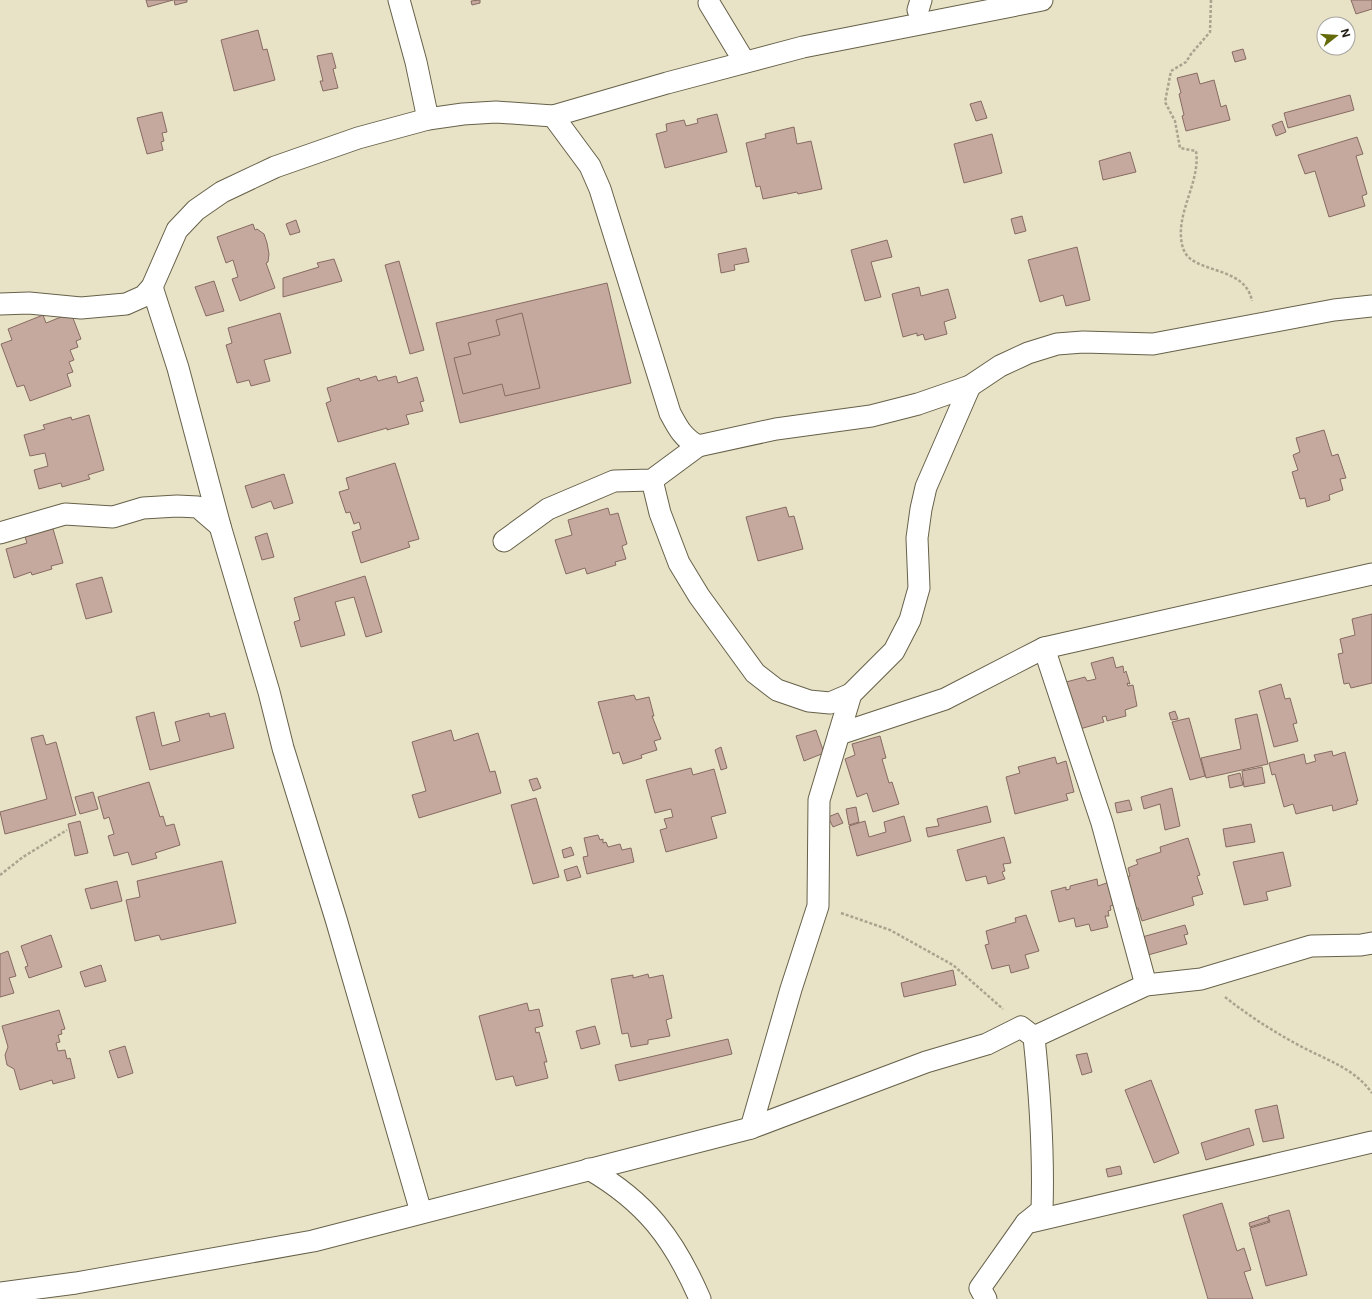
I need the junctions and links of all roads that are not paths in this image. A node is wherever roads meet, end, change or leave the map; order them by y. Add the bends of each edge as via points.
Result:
1 (399, 0) edge
2 (1042, 0) edge
3 (709, 3) dead end
4 (744, 61) junction
5 (553, 116) junction
6 (428, 119) junction
7 (152, 287) junction
8 (0, 304) edge
9 (1372, 306) edge
10 (970, 386) junction
11 (698, 446) junction
12 (652, 480) junction
13 (220, 526) junction
14 (0, 533) edge
15 (504, 541) dead end
16 (1372, 574) edge
17 (1044, 648) junction
18 (851, 694) junction
19 (839, 734) junction
20 (1372, 943) edge
21 (1146, 985) junction
22 (1027, 1032) junction
23 (751, 1128) junction
24 (1372, 1142) edge
25 (589, 1169) junction
26 (421, 1212) junction
27 (1026, 1223) junction
28 (0, 1293) edge
29 (980, 1295) edge
30 (700, 1299) edge

1 - 6 street
2 - 4 street via 811,45
3 - 4 street
4 - 5 street
5 - 6 street via 496,112
5 - 11 street via 590,166 600,189 670,413 681,433
6 - 7 street via 358,138 290,162 222,192 196,210 177,230
7 - 8 street via 144,296 113,307
7 - 13 street via 178,368
9 - 10 street via 1334,310 1153,344 1057,344 1028,353 1000,366
10 - 11 street via 918,404 871,416 776,429
10 - 18 street via 926,487 917,538 919,588 910,620 894,651
11 - 12 street
12 - 15 street via 614,481 548,509
12 - 18 street via 662,519 679,563 699,596 755,673 777,690 809,701 830,703
13 - 14 street via 198,507 177,506 143,508 113,517 65,514
13 - 26 street
16 - 17 street
17 - 19 street via 945,699
17 - 21 street via 1102,823
18 - 19 street
19 - 23 street via 819,800 818,906
20 - 21 street via 1311,946 1201,979
21 - 22 street
22 - 23 street via 926,1062
22 - 27 street via 1040,1097 1043,1168 1042,1210
23 - 25 street
24 - 27 street
25 - 26 street
25 - 30 street via 615,1184 650,1215 681,1261
26 - 28 street via 305,1242 76,1283
27 - 29 street

